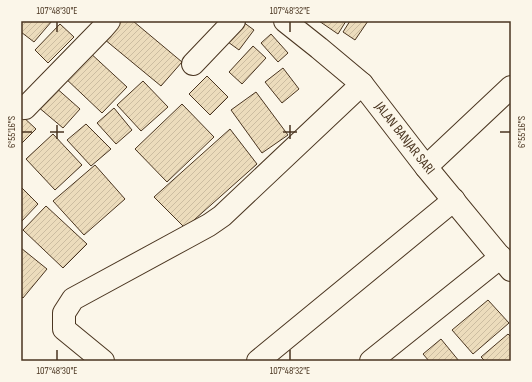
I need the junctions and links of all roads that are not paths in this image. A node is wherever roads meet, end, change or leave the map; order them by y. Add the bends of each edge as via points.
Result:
1 (109, 21) edge
2 (234, 21) edge
3 (285, 21) edge
4 (193, 64) dead end
5 (362, 84) junction
6 (511, 87) edge
7 (25, 108) dead end
8 (426, 167) junction
9 (454, 200) junction
10 (506, 263) edge
11 (103, 361) edge
12 (258, 361) edge
13 (371, 361) edge

1 - 7 street
2 - 4 street
3 - 5 street, JALAN BANJAR SARI
5 - 8 street, JALAN BANJAR SARI
5 - 11 street via 222,216 73,299 64,313 64,329
6 - 8 street
8 - 9 street, JALAN BANJAR SARI
9 - 10 street, JALAN BANJAR SARI
9 - 12 street
10 - 13 street

